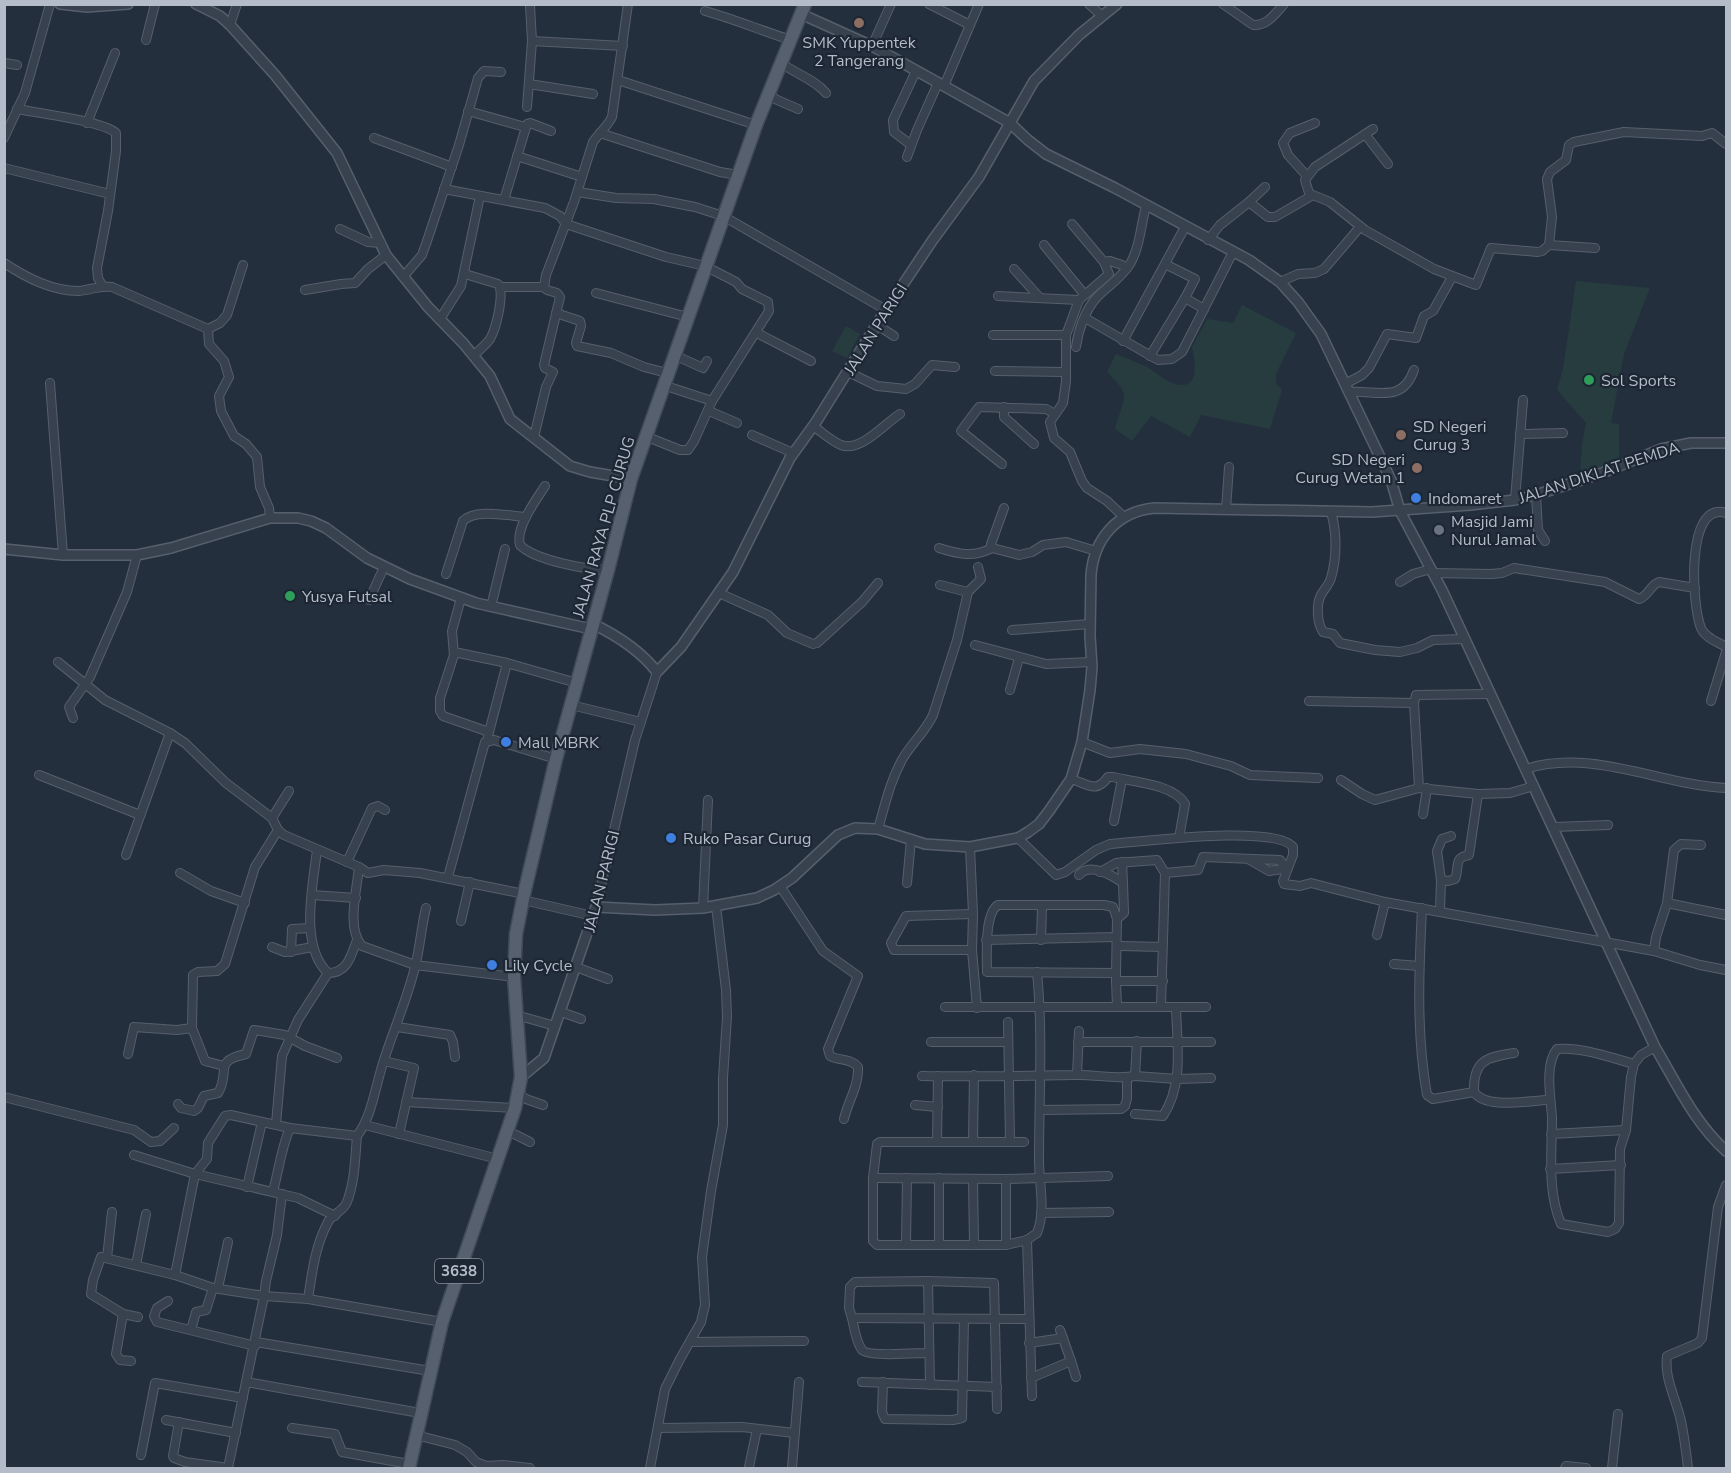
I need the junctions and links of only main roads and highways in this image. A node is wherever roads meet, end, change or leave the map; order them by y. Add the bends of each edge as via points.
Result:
1 (803, 9) edge
2 (409, 1466) edge

1 - 2 main road, JALAN RAYA PLP CURUG / 3638 via 756,125 631,479 556,759 516,934 514,977 521,1077 515,1108 442,1322

